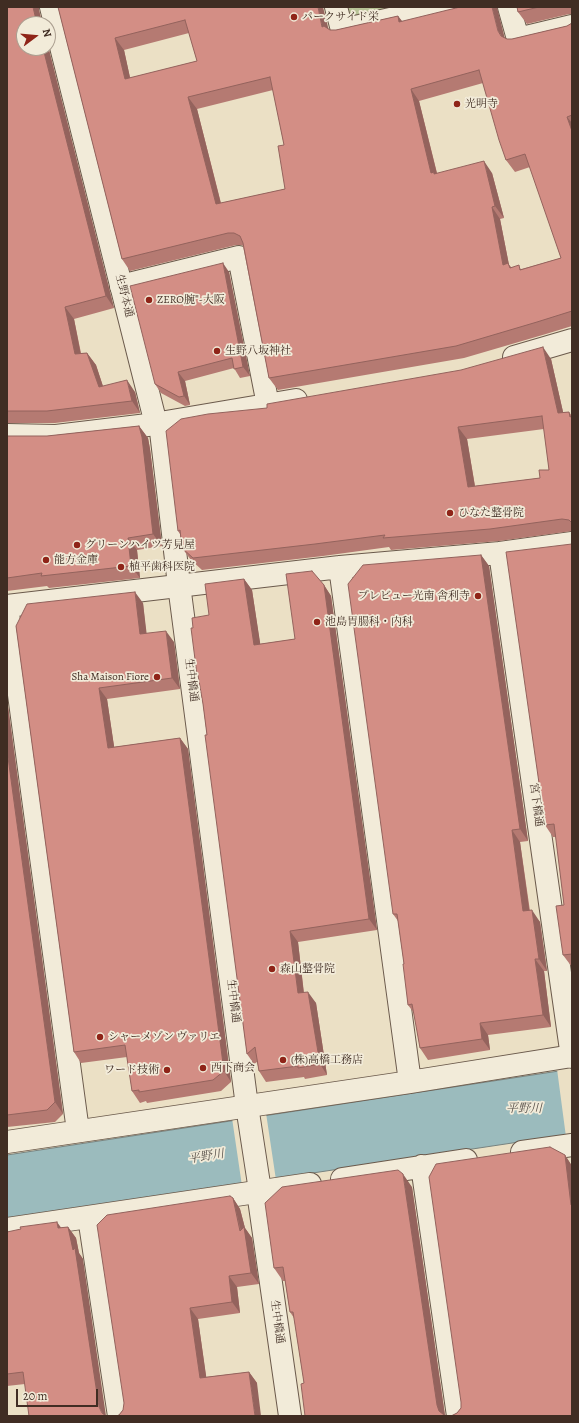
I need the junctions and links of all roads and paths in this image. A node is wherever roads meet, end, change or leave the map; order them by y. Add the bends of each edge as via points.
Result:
1 (51, 7) edge
2 (336, 7) edge
3 (443, 7) edge
4 (509, 7) edge
5 (572, 26) edge
6 (121, 286) junction
7 (572, 340) edge
8 (497, 362) edge
9 (314, 397) edge
10 (268, 405) junction
11 (158, 424) junction
12 (7, 435) edge
13 (572, 543) edge
14 (500, 552) junction
15 (340, 567) junction
16 (179, 585) junction
17 (7, 606) edge
18 (572, 1056) edge
19 (410, 1082) junction
20 (248, 1111) junction
21 (78, 1131) junction
22 (7, 1142) edge
23 (572, 1145) edge
24 (422, 1166) junction
25 (259, 1188) junction
26 (89, 1217) junction
27 (7, 1229) edge
28 (119, 1416) edge
29 (290, 1416) edge
30 (458, 1416) edge

1 - 6 street, 生野本通
2 - 3 street via 342,30
4 - 5 street via 518,39
6 - 10 street via 239,257
6 - 11 street, 生野本通
7 - 8 street
9 - 10 street
10 - 11 street
11 - 12 street via 56,436
11 - 16 street, 生野本通
13 - 14 street
14 - 15 street
14 - 18 street, 宮下橋通
15 - 16 street
15 - 19 street
16 - 17 street
16 - 20 street, 生中橋通
17 - 21 street
18 - 19 street
19 - 20 street
20 - 21 street
20 - 25 street, 生中橋通
21 - 22 street
23 - 24 street
24 - 25 street
24 - 30 street
25 - 26 street
25 - 29 street, 生中橋通
26 - 27 street
26 - 28 street

